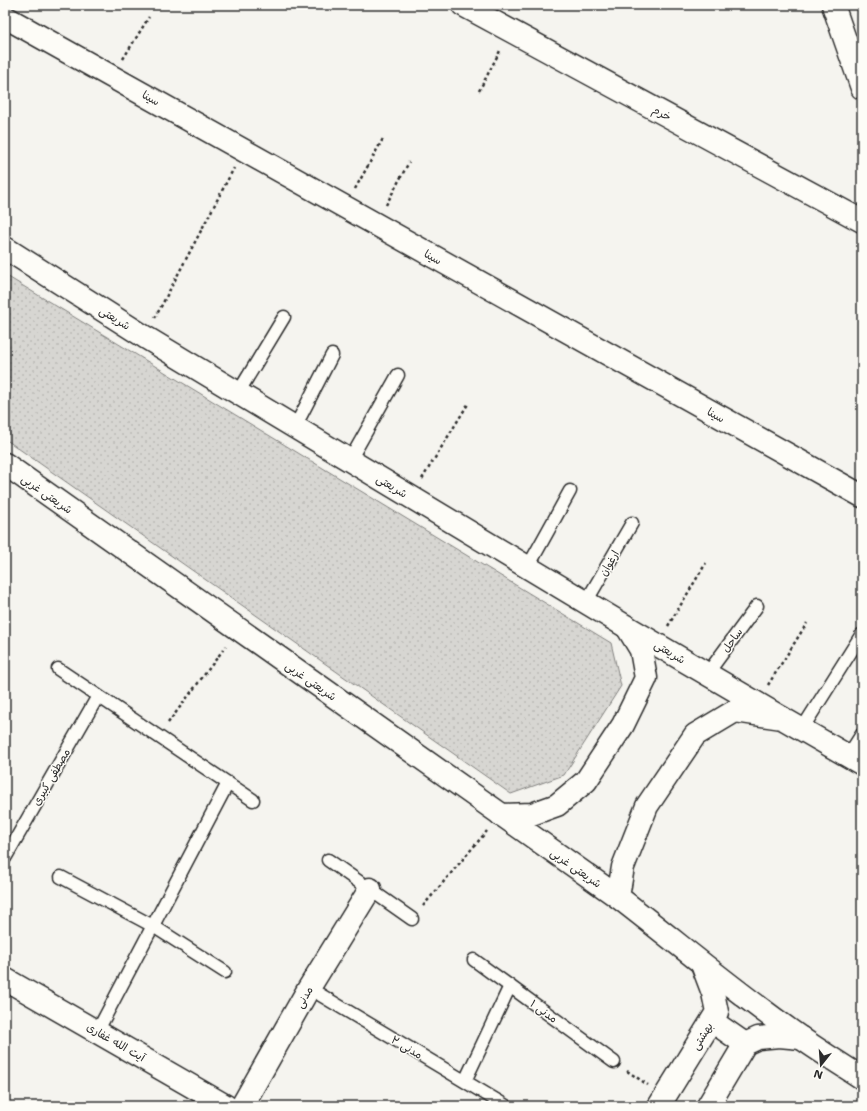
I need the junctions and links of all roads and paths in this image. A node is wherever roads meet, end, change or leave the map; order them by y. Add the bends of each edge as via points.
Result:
1 (463, 5) edge
2 (832, 5) edge
3 (5, 17) edge
4 (149, 17) dead end
5 (510, 31) junction
6 (112, 77) junction
7 (862, 88) edge
8 (478, 91) dead end
9 (384, 137) dead end
10 (243, 150) junction
11 (409, 162) dead end
12 (345, 207) junction
13 (862, 221) edge
14 (376, 224) junction
15 (5, 248) edge
16 (284, 317) dead end
17 (145, 338) junction
18 (332, 355) dead end
19 (398, 375) dead end
20 (238, 393) junction
21 (468, 404) dead end
22 (295, 427) junction
23 (350, 460) junction
24 (5, 464) edge
25 (570, 491) dead end
26 (862, 496) edge
27 (411, 497) junction
28 (632, 523) dead end
29 (706, 563) dead end
30 (528, 567) junction
31 (586, 602) junction
32 (757, 606) dead end
33 (807, 623) dead end
34 (627, 627) junction
35 (239, 630) junction
36 (862, 634) edge
37 (657, 644) junction
38 (58, 670) dead end
39 (707, 674) junction
40 (98, 696) junction
41 (756, 702) junction
42 (782, 718) junction
43 (802, 729) junction
44 (862, 734) edge
45 (158, 736) junction
46 (855, 760) edge
47 (228, 783) junction
48 (253, 800) dead end
49 (501, 815) junction
50 (5, 858) edge
51 (328, 860) dead end
52 (61, 877) dead end
53 (370, 889) junction
54 (618, 897) junction
55 (412, 919) joint
56 (153, 926) junction
57 (474, 960) dead end
58 (700, 961) junction
59 (225, 972) dead end
60 (5, 979) edge
61 (510, 986) junction
62 (309, 988) junction
63 (712, 1021) junction
64 (97, 1032) junction
65 (801, 1038) junction
66 (745, 1044) junction
67 (614, 1062) joint
68 (862, 1078) edge
69 (465, 1081) junction
70 (662, 1102) edge
71 (226, 1106) edge
72 (242, 1106) edge
73 (506, 1106) edge
74 (708, 1106) edge

1 - 5 main road, خرم
2 - 7 main road
3 - 6 main road, سینا
4 - 6 path
5 - 8 path
5 - 13 main road, خرم
6 - 10 main road, سینا
9 - 12 path
10 - 12 main road, سینا
10 - 17 path
11 - 14 path
12 - 14 main road, سینا
14 - 26 main road, سینا
15 - 17 main road, شریعتی
16 - 20 lane
17 - 20 main road, شریعتی
18 - 22 lane
19 - 23 lane
20 - 22 main road, شریعتی
21 - 27 path
22 - 23 main road, شریعتی
23 - 27 main road, شریعتی
24 - 35 main road, شریعتی غربی
25 - 30 lane
27 - 30 main road, شریعتی
28 - 31 lane, ارغوان
29 - 37 path
30 - 31 main road, شریعتی
31 - 34 main road, شریعتی
32 - 39 lane, ساحل
33 - 41 path
34 - 37 main road, شریعتی
34 - 49 main road via 642,650 646,678 623,725 586,781 557,805 532,814
35 - 45 path
35 - 49 main road, شریعتی غربی
36 - 43 lane
37 - 39 main road, شریعتی
38 - 40 lane
39 - 41 main road, شریعتی
40 - 45 lane
40 - 50 lane, مصطفی کبیری
41 - 42 main road, شریعتی
42 - 43 main road, شریعتی
42 - 54 main road via 735,711 694,735 647,806 623,867
43 - 46 main road, شریعتی
44 - 46 lane
45 - 47 lane
47 - 48 lane
47 - 56 lane
49 - 54 main road, شریعتی غربی
49 - 55 path
51 - 53 lane
52 - 56 lane
53 - 55 lane
53 - 62 main road, مدنی
54 - 58 main road, شریعتی غربی
56 - 59 lane
56 - 64 lane
57 - 61 lane, مدنی ۱
58 - 63 main road, بهشتی via 713,993 717,1012
58 - 65 main road, شریعتی غربی
60 - 64 main road, آیت الله غفاری
61 - 67 lane, مدنی ۱
61 - 69 lane
62 - 69 lane, مدنی ۲
62 - 72 main road, مدنی
63 - 66 main road
63 - 70 main road, بهشتی
64 - 71 main road, آیت الله غفاری
65 - 66 main road via 758,1038
65 - 68 main road, شریعتی غربی
66 - 74 main road
67 - 70 path
69 - 73 lane, مدنی ۲

